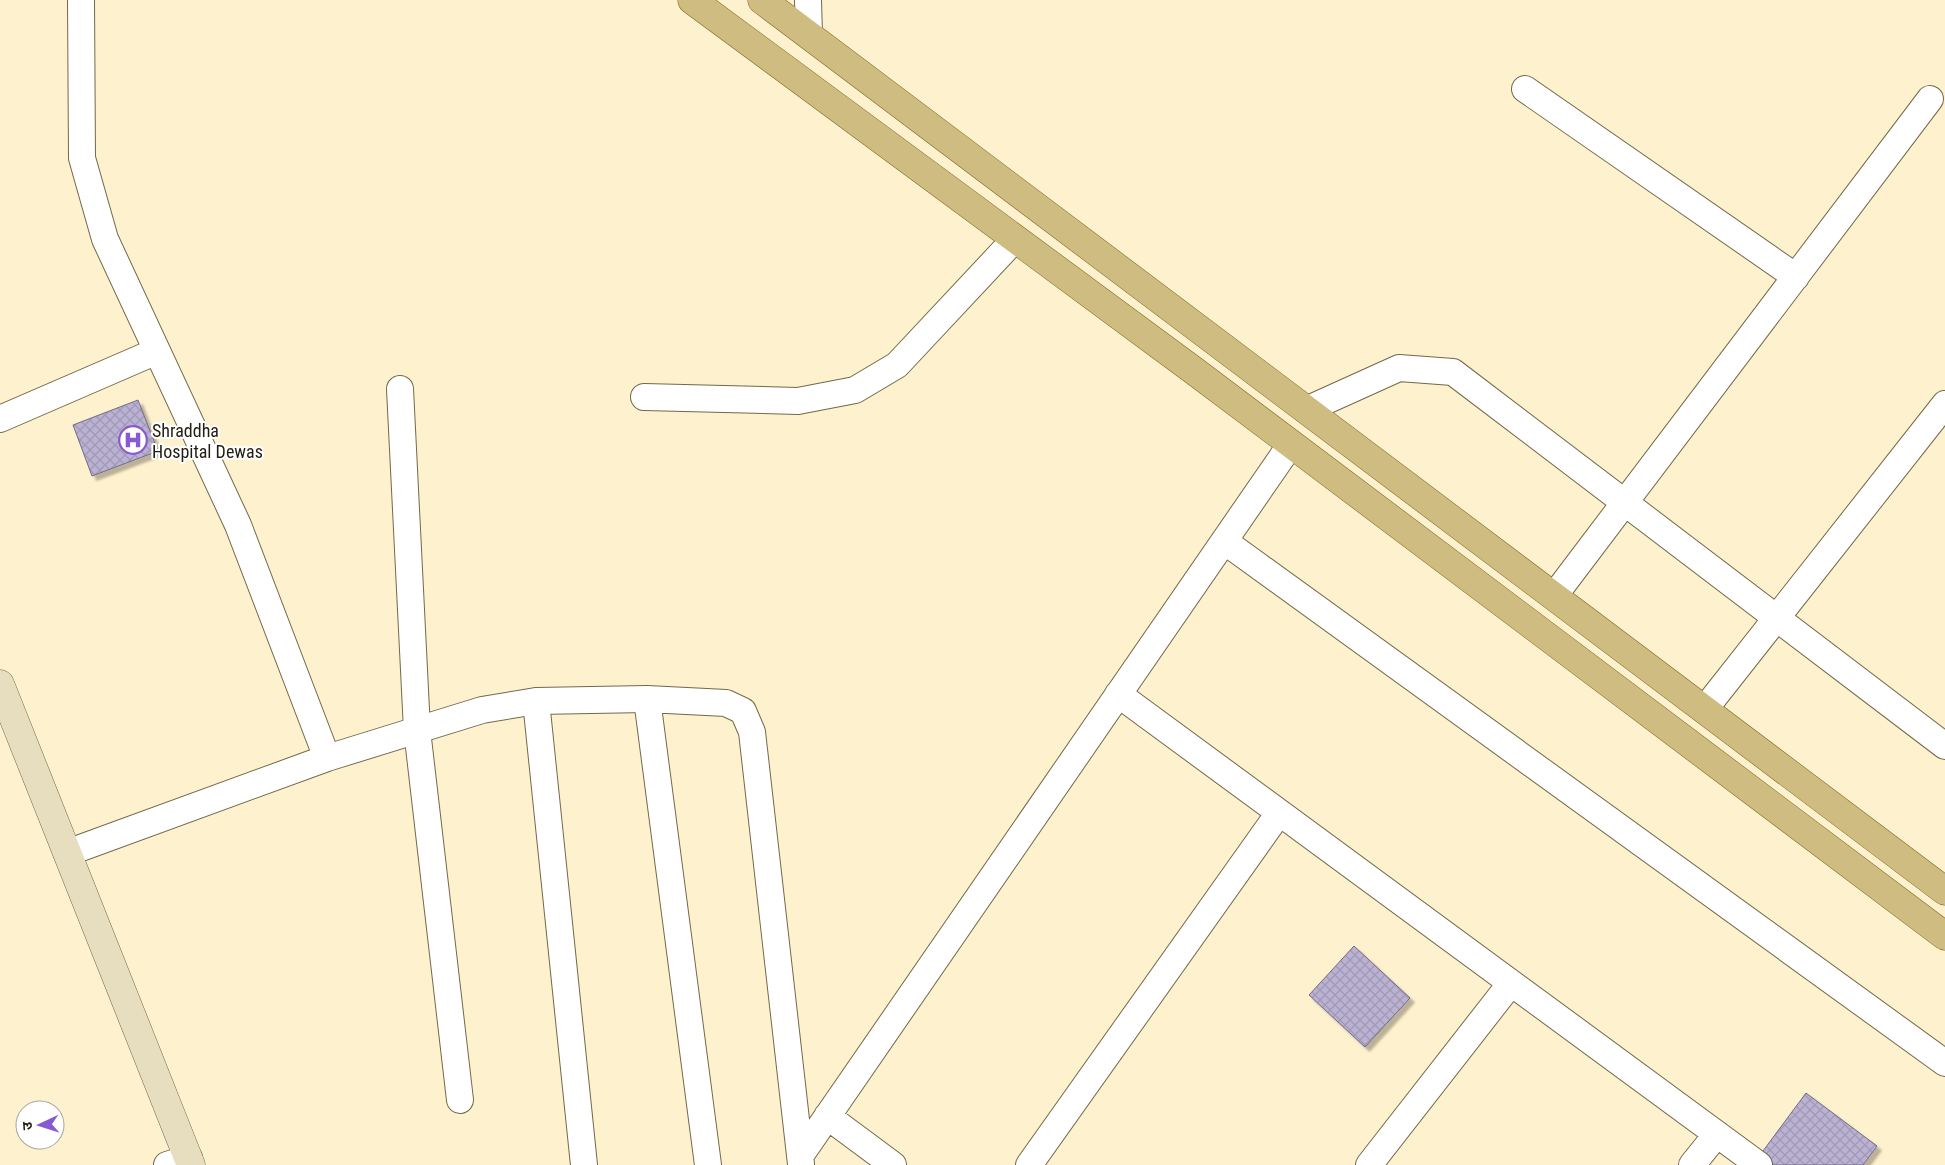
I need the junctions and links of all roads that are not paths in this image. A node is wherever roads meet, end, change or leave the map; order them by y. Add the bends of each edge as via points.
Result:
1 (81, 0) edge
2 (692, 0) edge
3 (762, 0) edge
4 (808, 0) edge
5 (809, 36) junction
6 (1525, 89) dead end
7 (1930, 99) dead end
8 (1016, 239) junction
9 (1796, 276) junction
10 (157, 351) junction
11 (400, 389) dead end
12 (644, 396) dead end
13 (1306, 410) junction
14 (1942, 414) edge
15 (0, 419) edge
16 (1291, 444) junction
17 (1625, 503) junction
18 (1224, 541) junction
19 (1554, 596) junction
20 (1776, 619) junction
21 (0, 684) edge
22 (1118, 694) junction
23 (648, 699) junction
24 (536, 701) junction
25 (1704, 710) junction
26 (417, 730) junction
27 (1945, 746) edge
28 (328, 758) junction
29 (1279, 813) junction
30 (67, 853) junction
31 (1945, 891) edge
32 (1945, 936) edge
33 (1511, 983) junction
34 (1945, 1062) edge
35 (460, 1100) dead end
36 (827, 1116) junction
37 (1717, 1134) junction
38 (801, 1160) edge
39 (182, 1163) edge
40 (584, 1165) edge
41 (708, 1165) edge
42 (894, 1165) edge
43 (1029, 1165) edge
44 (1370, 1165) edge
45 (1692, 1165) edge
46 (1760, 1165) edge

1 - 10 street via 82,158 105,239
2 - 8 main road
3 - 5 main road
4 - 5 street
5 - 13 main road
6 - 9 street
7 - 9 street
8 - 12 street via 897,365 855,390 798,402
8 - 16 main road
9 - 17 street
10 - 15 street
10 - 28 street via 238,525
11 - 26 street
13 - 17 street via 1400,368 1453,372
13 - 19 main road
14 - 20 street
16 - 18 street
16 - 32 main road
17 - 19 street
17 - 20 street
18 - 22 street
18 - 34 street
19 - 25 main road
20 - 25 street
20 - 27 street
21 - 30 street
22 - 29 street
22 - 36 street
23 - 24 street
23 - 38 street via 726,703 743,711 752,732
23 - 41 street
24 - 26 street via 482,710
24 - 40 street
25 - 31 main road
26 - 28 street
26 - 35 street
28 - 30 street
29 - 33 street
29 - 43 street
30 - 39 street
33 - 37 street
33 - 44 street
36 - 38 street
36 - 42 street
37 - 45 street
37 - 46 street

